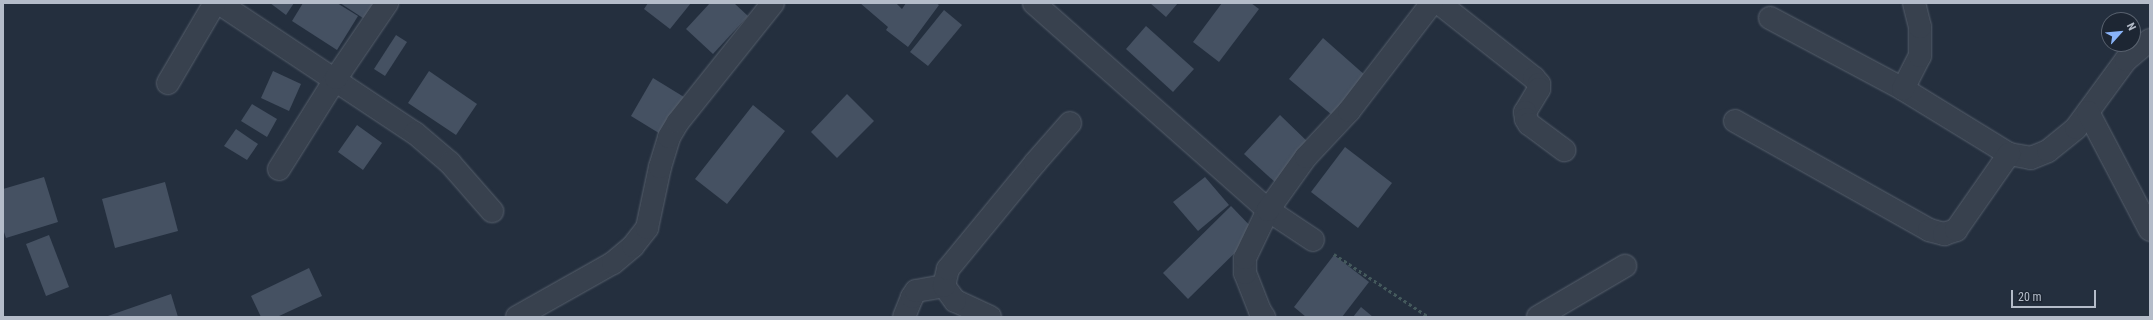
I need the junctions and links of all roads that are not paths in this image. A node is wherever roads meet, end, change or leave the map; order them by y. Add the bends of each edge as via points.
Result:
1 (215, 3) edge
2 (219, 3) edge
3 (387, 3) edge
4 (773, 3) edge
5 (1034, 3) edge
6 (1432, 3) edge
7 (1439, 3) edge
8 (1914, 3) edge
9 (1770, 18) dead end
10 (2150, 40) edge
11 (336, 78) junction
12 (168, 83) dead end
13 (1903, 89) junction
14 (2088, 112) junction
15 (1735, 120) dead end
16 (1070, 123) dead end
17 (1564, 150) dead end
18 (2009, 154) junction
19 (279, 169) dead end
20 (1268, 210) junction
21 (492, 211) dead end
22 (2150, 230) edge
23 (1313, 240) road end
24 (1625, 266) dead end
25 (944, 286) junction
26 (517, 317) edge
27 (904, 317) edge
28 (990, 317) edge
29 (1264, 317) edge
30 (1538, 317) edge

1 - 12 street
2 - 11 street
3 - 11 street
4 - 26 street via 678,122 669,137 647,228 633,246 613,263
5 - 20 street
6 - 20 street via 1349,110 1306,157
7 - 17 street via 1534,78 1539,84 1539,89 1525,112 1526,119
8 - 13 street via 1920,27 1920,56
9 - 13 street
10 - 14 street via 2126,60
11 - 19 street
11 - 21 street via 415,133 450,163
13 - 18 street
14 - 18 street via 2066,138 2048,151 2031,158
14 - 22 street
15 - 18 street via 1929,230 1944,234 1956,230
16 - 25 street via 948,269
20 - 23 street
20 - 29 street via 1245,258 1245,273
24 - 30 street
25 - 27 street via 916,291
25 - 28 street via 955,301

